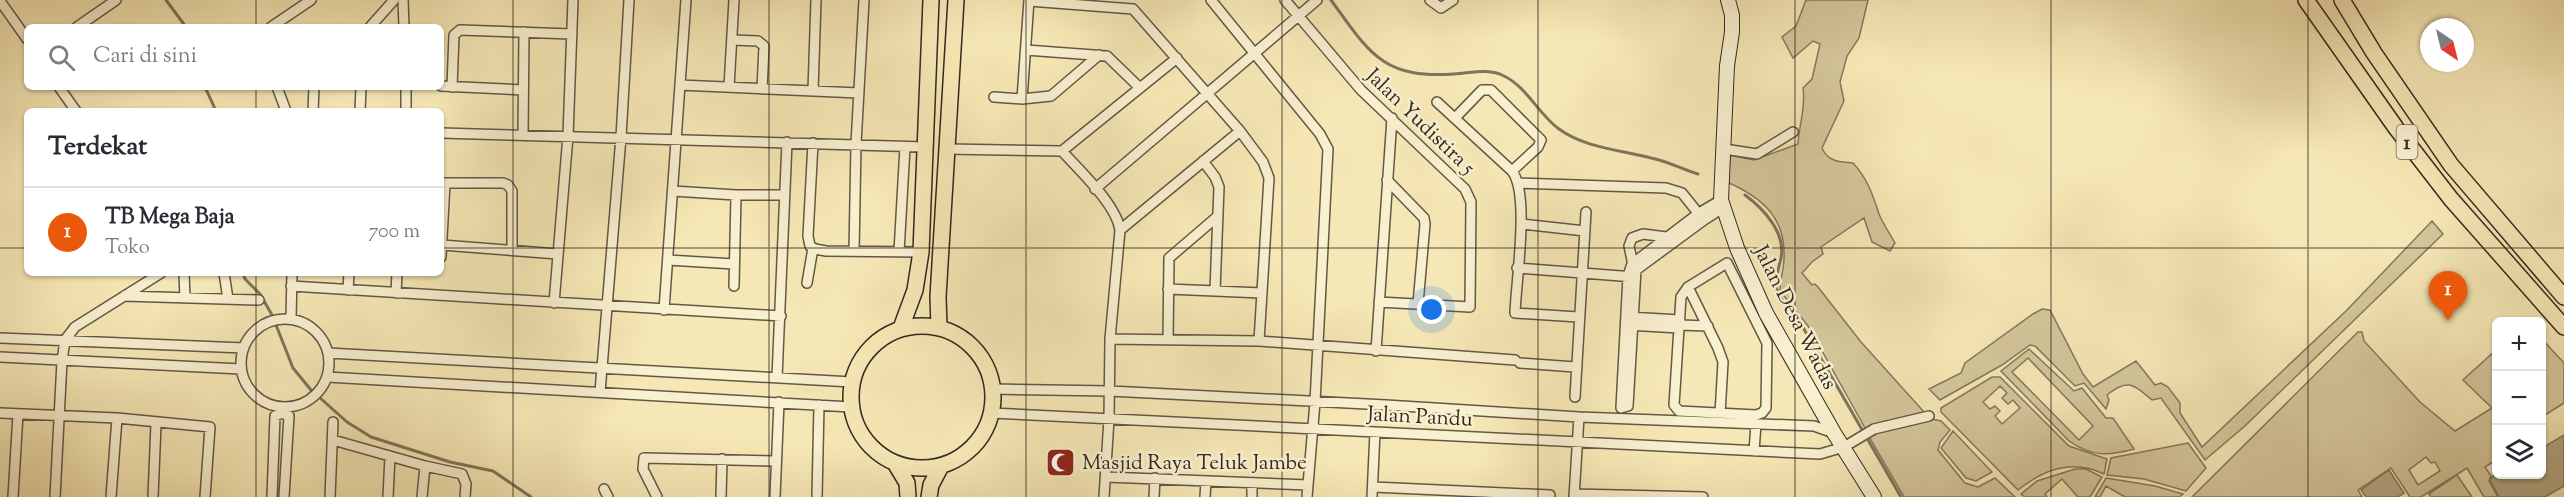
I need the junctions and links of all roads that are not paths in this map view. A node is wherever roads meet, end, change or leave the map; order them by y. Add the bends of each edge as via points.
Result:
1 (116, 0) edge
2 (311, 0) edge
3 (394, 0) edge
4 (403, 0) edge
5 (573, 0) edge
6 (629, 0) edge
7 (686, 0) edge
8 (734, 0) edge
9 (816, 0) edge
10 (864, 0) edge
11 (931, 0) edge
12 (956, 0) edge
13 (1029, 0) edge
14 (1211, 0) edge
15 (1285, 0) edge
16 (1317, 0) edge
17 (1430, 0) edge
18 (1453, 0) edge
19 (1728, 0) edge
20 (2306, 0) edge
21 (2342, 0) edge
22 (0, 1) edge
23 (1298, 16) junction
24 (81, 24) edge
25 (275, 24) edge
26 (373, 24) edge
27 (404, 24) edge
28 (524, 32) junction
29 (572, 34) junction
30 (24, 35) edge
31 (732, 40) junction
32 (1026, 50) junction
33 (1255, 54) junction
34 (1099, 55) junction
35 (1177, 58) junction
36 (680, 85) junction
37 (444, 86) edge
38 (452, 87) junction
39 (729, 87) junction
40 (1140, 88) junction
41 (762, 89) junction
42 (61, 90) edge
43 (278, 90) edge
44 (314, 90) edge
45 (361, 90) edge
46 (406, 90) edge
47 (523, 90) junction
48 (813, 91) junction
49 (859, 93) junction
50 (1208, 94) junction
51 (994, 97) dead end
52 (1022, 99) junction
53 (1437, 102) dead end
54 (74, 108) edge
55 (285, 108) edge
56 (313, 108) edge
57 (360, 108) edge
58 (406, 108) edge
59 (1392, 118) junction
60 (1455, 118) junction
61 (1240, 131) junction
62 (1793, 132) dead end
63 (444, 133) edge
64 (523, 135) junction
65 (568, 136) junction
66 (621, 137) junction
67 (676, 139) junction
68 (787, 142) junction
69 (813, 143) junction
70 (856, 144) junction
71 (905, 147) junction
72 (925, 147) junction
73 (948, 149) junction
74 (1724, 149) junction
75 (1062, 151) junction
76 (1203, 162) junction
77 (1512, 171) junction
78 (1387, 180) junction
79 (444, 183) edge
80 (1519, 183) junction
81 (1095, 189) junction
82 (673, 191) junction
83 (736, 195) junction
84 (784, 195) junction
85 (1722, 204) junction
86 (1586, 212) dead end
87 (1218, 216) junction
88 (1702, 217) junction
89 (1521, 224) junction
90 (1120, 230) junction
91 (1585, 231) junction
92 (1666, 242) junction
93 (444, 245) edge
94 (813, 248) junction
95 (512, 249) junction
96 (854, 251) junction
97 (899, 252) junction
98 (921, 252) junction
99 (558, 254) junction
100 (668, 260) junction
101 (734, 264) junction
102 (1517, 268) junction
103 (1633, 272) junction
104 (1582, 273) junction
105 (156, 276) edge
106 (184, 276) edge
107 (224, 276) edge
108 (292, 276) edge
109 (349, 276) edge
110 (397, 276) edge
111 (807, 283) dead end
112 (291, 286) junction
113 (734, 286) dead end
114 (1688, 287) junction
115 (1168, 289) junction
116 (348, 290) junction
117 (1215, 291) junction
118 (1262, 293) junction
119 (396, 294) junction
120 (124, 296) junction
121 (2564, 297) edge
122 (185, 298) junction
123 (228, 299) junction
124 (259, 300) dead end
125 (1379, 302) junction
126 (554, 303) junction
127 (1418, 304) junction
128 (606, 306) junction
129 (664, 310) junction
130 (781, 316) junction
131 (1578, 317) junction
132 (291, 319) junction
133 (1629, 321) junction
134 (1680, 324) junction
135 (1708, 326) junction
136 (939, 327) junction
137 (2564, 327) edge
138 (901, 328) junction
139 (0, 338) edge
140 (1110, 339) junction
141 (65, 340) junction
142 (1168, 340) junction
143 (1259, 341) junction
144 (1318, 345) junction
145 (244, 348) junction
146 (1376, 351) junction
147 (328, 352) junction
148 (0, 357) edge
149 (62, 361) junction
150 (1575, 367) junction
151 (601, 368) junction
152 (241, 369) junction
153 (327, 377) junction
154 (777, 378) junction
155 (852, 382) junction
156 (994, 389) junction
157 (1110, 391) junction
158 (600, 392) junction
159 (1575, 397) dead end
160 (1625, 397) dead end
161 (779, 402) junction
162 (1316, 402) junction
163 (819, 405) junction
164 (851, 406) junction
165 (0, 413) edge
166 (992, 413) junction
167 (18, 414) junction
168 (1720, 414) junction
169 (59, 415) junction
170 (1929, 416) dead end
171 (1579, 417) junction
172 (117, 418) junction
173 (1109, 419) junction
174 (333, 422) dead end
175 (156, 424) junction
176 (1756, 424) junction
177 (1312, 429) junction
178 (1375, 432) junction
179 (1834, 433) junction
180 (333, 440) junction
181 (1577, 442) junction
182 (1844, 447) junction
183 (1754, 451) junction
184 (390, 456) junction
185 (722, 459) junction
186 (776, 460) junction
187 (895, 463) junction
188 (424, 466) junction
189 (940, 466) junction
190 (1106, 477) junction
191 (1155, 478) junction
192 (1206, 481) junction
193 (1252, 483) junction
194 (1308, 485) junction
195 (1373, 492) edge
196 (1423, 493) edge
197 (1550, 495) dead end
198 (1523, 496) edge
199 (1574, 496) edge
200 (13, 497) edge
201 (55, 497) edge
202 (111, 497) edge
203 (153, 497) edge
204 (206, 497) edge
205 (272, 497) edge
206 (284, 497) edge
207 (330, 497) edge
208 (388, 497) edge
209 (422, 497) edge
210 (465, 497) edge
211 (657, 497) edge
212 (721, 497) edge
213 (775, 497) edge
214 (817, 497) edge
215 (908, 497) edge
216 (929, 497) edge
217 (1104, 497) edge
218 (1154, 497) edge
219 (1205, 497) edge
220 (1252, 497) edge
221 (1307, 497) edge
222 (1703, 497) edge
223 (1874, 497) edge

1 - 24 street
2 - 25 street
3 - 26 street
4 - 27 street
5 - 29 street
6 - 66 street
7 - 36 street
8 - 31 street
9 - 48 street
10 - 49 street
11 - 72 main road
12 - 73 main road
13 - 32 street
13 - 35 street via 1134,9
14 - 33 street
15 - 23 street, Jalan Yudistira 5
16 - 23 street
17 - 18 street via 1441,8
19 - 74 main road, Jalan Desa Wadas via 1732,32
20 - 137 main road, 1 via 2451,200
21 - 121 main road, 1 via 2451,165
22 - 30 street
23 - 33 street
23 - 59 street, Jalan Yudistira 5 via 1347,75
28 - 29 street
28 - 38 street via 458,31 454,40
28 - 47 street
29 - 65 street
31 - 39 street
31 - 41 street via 758,41 764,46
32 - 34 street
32 - 52 street
33 - 50 street
33 - 144 street via 1328,149
34 - 40 street via 1110,58
34 - 52 street via 1057,92 1045,98
35 - 40 street
35 - 50 street
36 - 39 street
36 - 67 street
37 - 38 street
38 - 47 street
39 - 41 street
40 - 75 street
41 - 48 street
42 - 54 street
43 - 55 street
44 - 56 street
45 - 57 street
46 - 58 street
47 - 64 street
48 - 49 street
49 - 70 street
50 - 61 street
50 - 81 street
51 - 52 street
53 - 60 street
59 - 78 street
59 - 127 street, Jalan Yudistira 5 via 1469,194 1471,208 1470,307
60 - 77 street
60 - 77 street via 1482,90 1491,90 1540,140 1538,147
61 - 76 street
61 - 118 street via 1263,162 1269,178
62 - 74 street via 1757,154
63 - 64 street
64 - 65 street
65 - 66 street
65 - 99 street
66 - 67 street
66 - 128 street
67 - 68 street
67 - 82 street
68 - 69 street
68 - 84 street
69 - 70 street
69 - 94 street via 808,236
70 - 71 street
70 - 96 street
71 - 72 street
71 - 97 street
72 - 98 main road
73 - 75 street
73 - 136 main road
74 - 85 main road, Jalan Desa Wadas
75 - 81 street
76 - 87 street via 1219,187
76 - 90 street
77 - 80 street
78 - 125 street
78 - 127 street via 1424,218
79 - 95 street via 503,183 510,187
80 - 88 street via 1666,188 1682,194
80 - 89 street
81 - 90 street via 1114,213
82 - 83 street
82 - 100 street
83 - 84 street
83 - 101 street
84 - 130 street
85 - 88 street
85 - 179 main road, Jalan Desa Wadas via 1756,294
86 - 91 street
87 - 115 street via 1172,254
87 - 117 street
88 - 92 street
89 - 91 street
89 - 102 street
90 - 140 street
91 - 104 street
92 - 103 street
92 - 103 street via 1642,234 1632,238 1629,246
93 - 95 street
94 - 96 street
94 - 111 street
95 - 99 street
96 - 97 street
97 - 98 street
98 - 138 main road via 915,290
99 - 126 street
100 - 101 street
100 - 129 street
101 - 113 street
102 - 104 street
102 - 131 street via 1515,313
103 - 104 street
103 - 133 street
104 - 131 street
105 - 120 street
106 - 122 street
107 - 123 street
108 - 112 street
109 - 116 street
110 - 119 street
112 - 116 street
112 - 132 street
114 - 134 street via 1681,297
114 - 135 street
114 - 168 street via 1727,262 1767,343 1764,411 1756,415
115 - 117 street
115 - 142 street
116 - 119 street
117 - 118 street
118 - 143 street
119 - 126 street
120 - 122 street
120 - 141 street via 75,327
122 - 123 street
123 - 124 street
125 - 127 street
125 - 146 street
126 - 128 street
128 - 129 street
128 - 151 street
129 - 130 street
130 - 154 street
131 - 150 street
132 - 145 street via 276,319 262,325
132 - 147 street via 315,330
133 - 134 street
133 - 160 street
134 - 135 street
134 - 168 street via 1675,407 1679,411
135 - 168 street via 1723,362
136 - 138 main road
136 - 156 main road via 959,335 976,349 988,368
138 - 155 main road via 871,346
139 - 141 street
140 - 142 street
140 - 157 street
141 - 145 street
141 - 149 street
142 - 143 street
143 - 144 street
144 - 146 street
144 - 162 street
145 - 152 street
146 - 150 street
147 - 151 street
147 - 153 street
148 - 149 street
149 - 152 street
149 - 169 street
150 - 159 street
151 - 154 street
151 - 158 street
152 - 153 street via 253,393 276,406 301,404 321,388
153 - 158 street
154 - 155 street
155 - 164 main road
156 - 157 street, Jalan Pandu
156 - 166 main road
157 - 162 street, Jalan Pandu
157 - 173 street
158 - 161 street
161 - 163 street
161 - 186 street
162 - 171 street, Jalan Pandu
162 - 177 street
163 - 164 street
163 - 214 street
164 - 187 main road via 856,426 866,442
165 - 167 street
166 - 173 street, Jalan Pandu
166 - 189 main road via 982,436 964,455
167 - 169 street
167 - 200 street
169 - 172 street
169 - 201 street
170 - 182 street, Jalan Pandu via 1871,431
171 - 176 street, Jalan Pandu
171 - 181 street
172 - 175 street
172 - 202 street
173 - 177 street, Jalan Pandu
173 - 190 street
174 - 180 street
175 - 203 street
175 - 204 street via 210,427
176 - 179 street, Jalan Pandu via 1814,426
176 - 183 street
177 - 178 street, Jalan Pandu
177 - 194 street
178 - 181 street, Jalan Pandu
178 - 195 street
179 - 182 main road, Jalan Desa Wadas
180 - 184 street
180 - 207 street
181 - 183 street, Jalan Pandu
181 - 199 street
182 - 183 street, Jalan Pandu via 1820,454
182 - 223 main road, Jalan Desa Wadas
184 - 188 street
184 - 208 street
185 - 186 street
185 - 211 street via 644,458 643,469
185 - 212 street
186 - 213 street
187 - 189 main road via 920,468
187 - 215 main road via 907,483
188 - 209 street
188 - 210 street via 462,474
189 - 216 main road
190 - 191 street
190 - 217 street
191 - 192 street
191 - 218 street
192 - 193 street
192 - 219 street
193 - 194 street
193 - 220 street
194 - 221 street
195 - 196 street
196 - 198 street
197 - 198 street
199 - 222 street
205 - 206 street via 275,416 282,413 289,416

